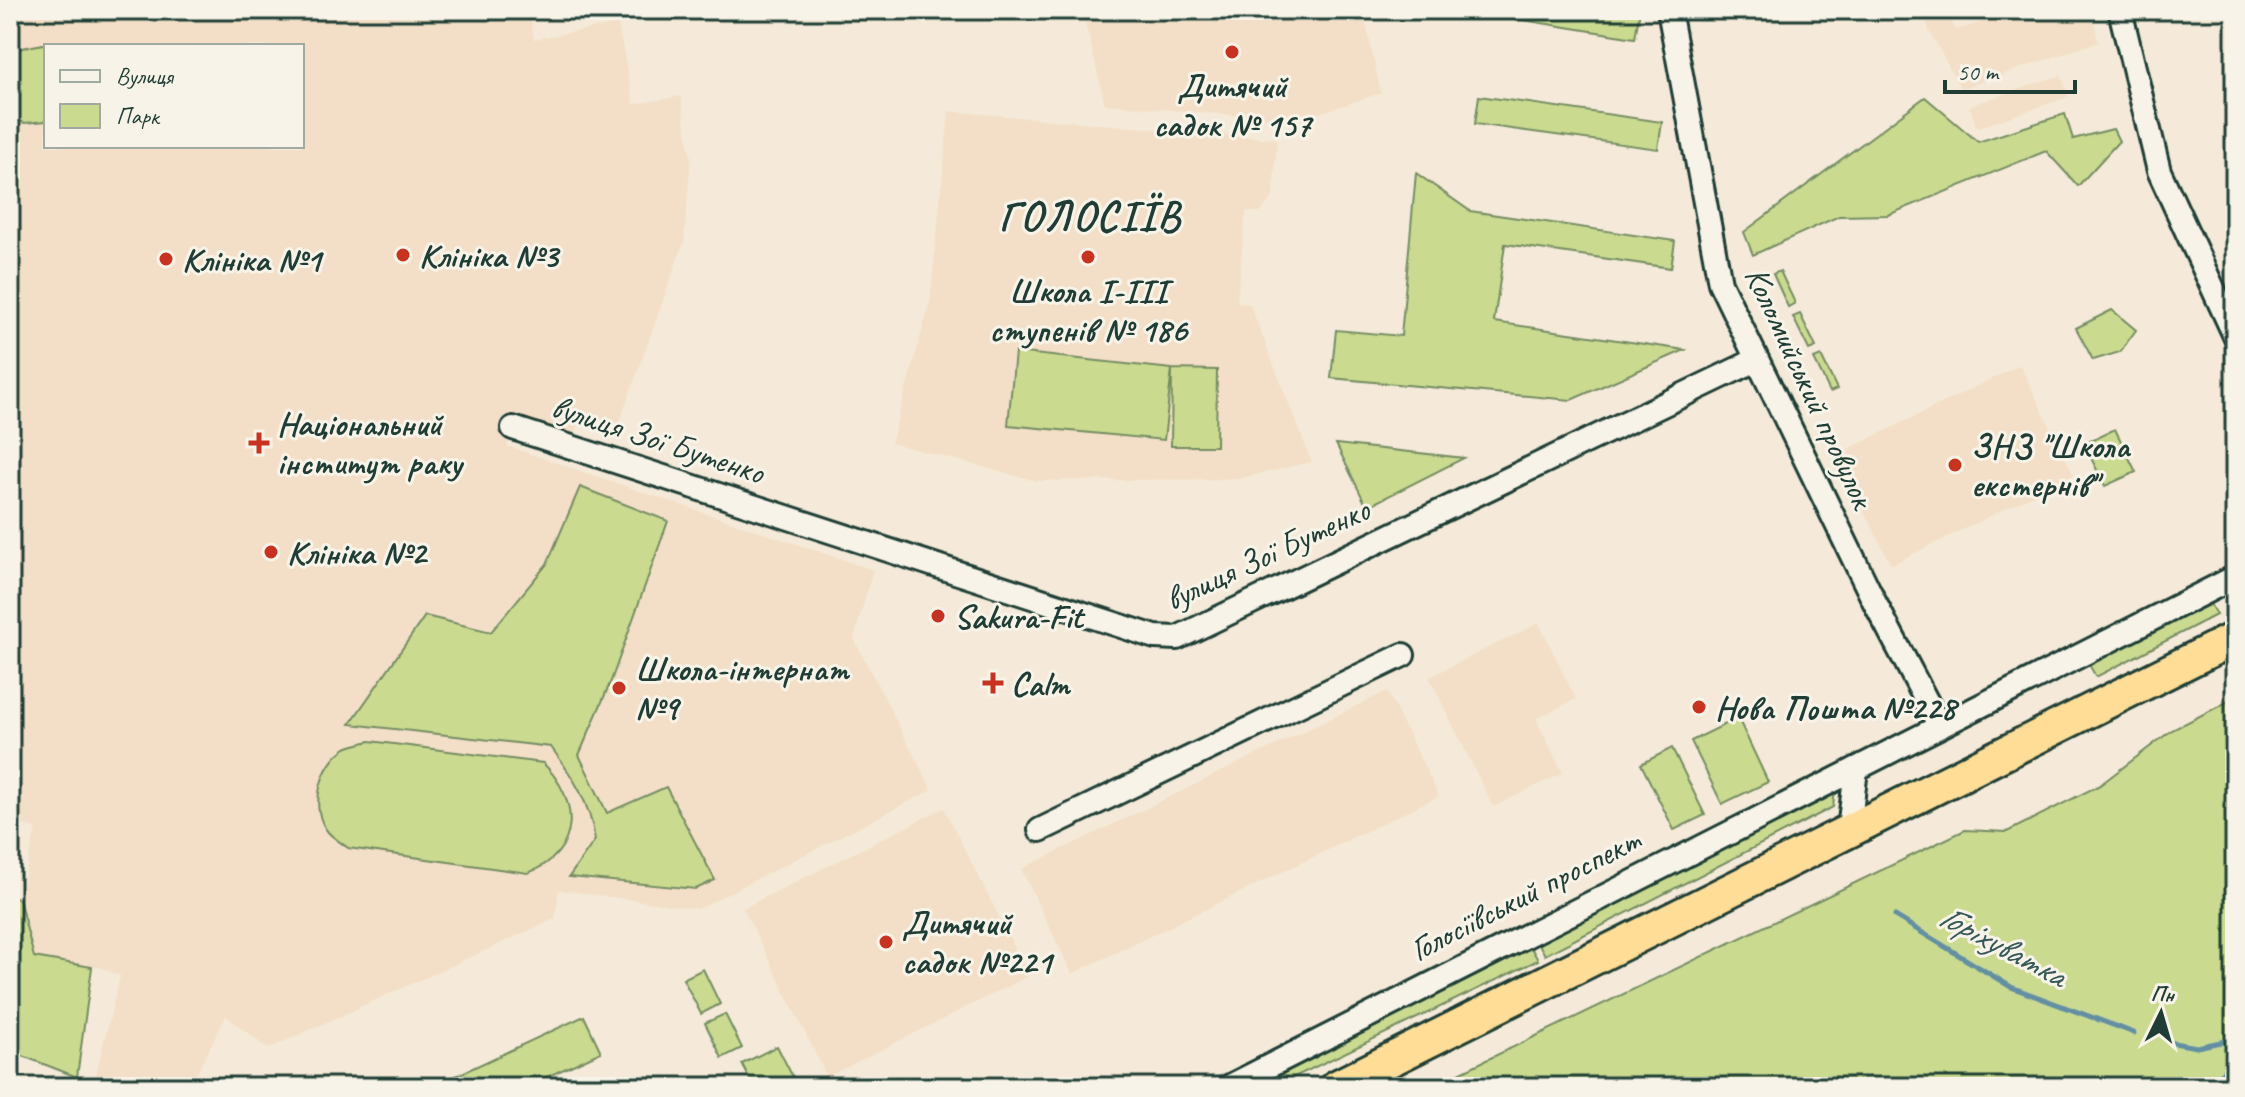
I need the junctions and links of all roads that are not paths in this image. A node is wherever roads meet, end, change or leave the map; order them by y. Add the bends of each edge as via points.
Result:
1 (1669, 10) edge
2 (2120, 10) edge
3 (2226, 298) edge
4 (2235, 336) edge
5 (1756, 360) junction
6 (513, 428) dead end
7 (2235, 577) edge
8 (2235, 638) edge
9 (1403, 655) dead end
10 (1939, 725) junction
11 (1856, 769) junction
12 (1040, 830) dead end
13 (1849, 830) junction
14 (1228, 1087) edge
15 (1336, 1087) edge

1 - 5 street, Коломийський провулок via 1720,283
2 - 3 street via 2159,171
3 - 4 street
5 - 6 street, вулиця Зої Бутенко via 1177,638 1155,637
5 - 10 street, Коломийський провулок
7 - 10 street, Голосіївський проспект
8 - 13 highway
9 - 12 street
10 - 11 street, Голосіївський проспект
11 - 13 street
11 - 14 street, Голосіївський проспект
13 - 15 highway

